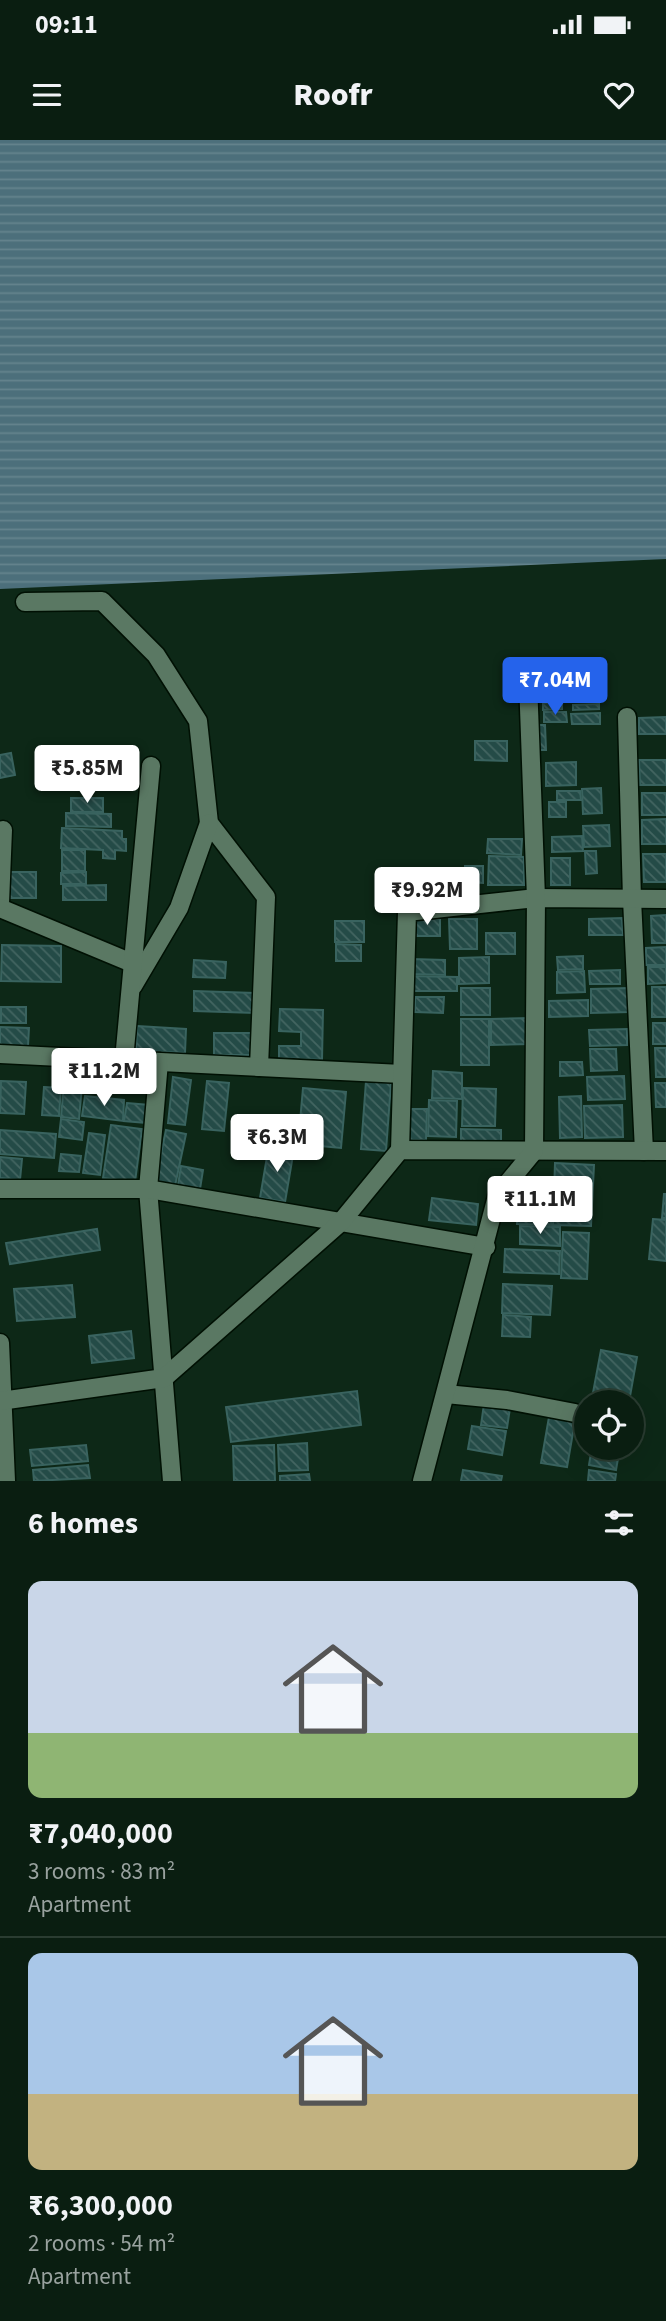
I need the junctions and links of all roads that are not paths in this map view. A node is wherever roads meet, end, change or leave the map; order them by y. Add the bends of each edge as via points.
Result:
1 (25, 602) dead end
2 (528, 681) dead end
3 (627, 717) dead end
4 (151, 766) dead end
5 (209, 823) junction
6 (3, 830) dead end
7 (536, 898) junction
8 (632, 899) junction
9 (666, 899) edge
10 (0, 903) edge
11 (0, 908) edge
12 (132, 963) junction
13 (130, 993) junction
14 (0, 1054) edge
15 (124, 1060) junction
16 (159, 1062) junction
17 (259, 1067) junction
18 (402, 1074) junction
19 (400, 1150) junction
20 (534, 1151) junction
21 (644, 1151) junction
22 (666, 1151) edge
23 (0, 1189) edge
24 (148, 1189) junction
25 (341, 1222) junction
26 (486, 1247) junction
27 (0, 1343) edge
28 (164, 1378) junction
29 (446, 1394) junction
30 (1, 1401) edge
31 (574, 1413) edge
32 (6, 1481) edge
33 (172, 1481) edge
34 (422, 1481) edge

1 - 5 street via 102,601 156,655 198,721
2 - 7 street
3 - 8 street
4 - 12 street
5 - 13 street via 179,908
5 - 17 street via 266,897
6 - 10 street
7 - 8 street
7 - 18 street via 407,912
7 - 20 street
8 - 9 street
8 - 21 street
11 - 12 street
12 - 13 street
13 - 15 street
14 - 15 street
15 - 16 street
16 - 17 street
16 - 24 street
17 - 18 street
18 - 19 street
19 - 20 street
19 - 25 street
20 - 21 street
20 - 26 street via 497,1196
21 - 22 street
23 - 24 street
24 - 25 street
24 - 28 street
25 - 26 street
25 - 28 street
26 - 29 street
27 - 30 street
28 - 30 street
28 - 33 street
29 - 31 street
29 - 34 street
30 - 32 street

